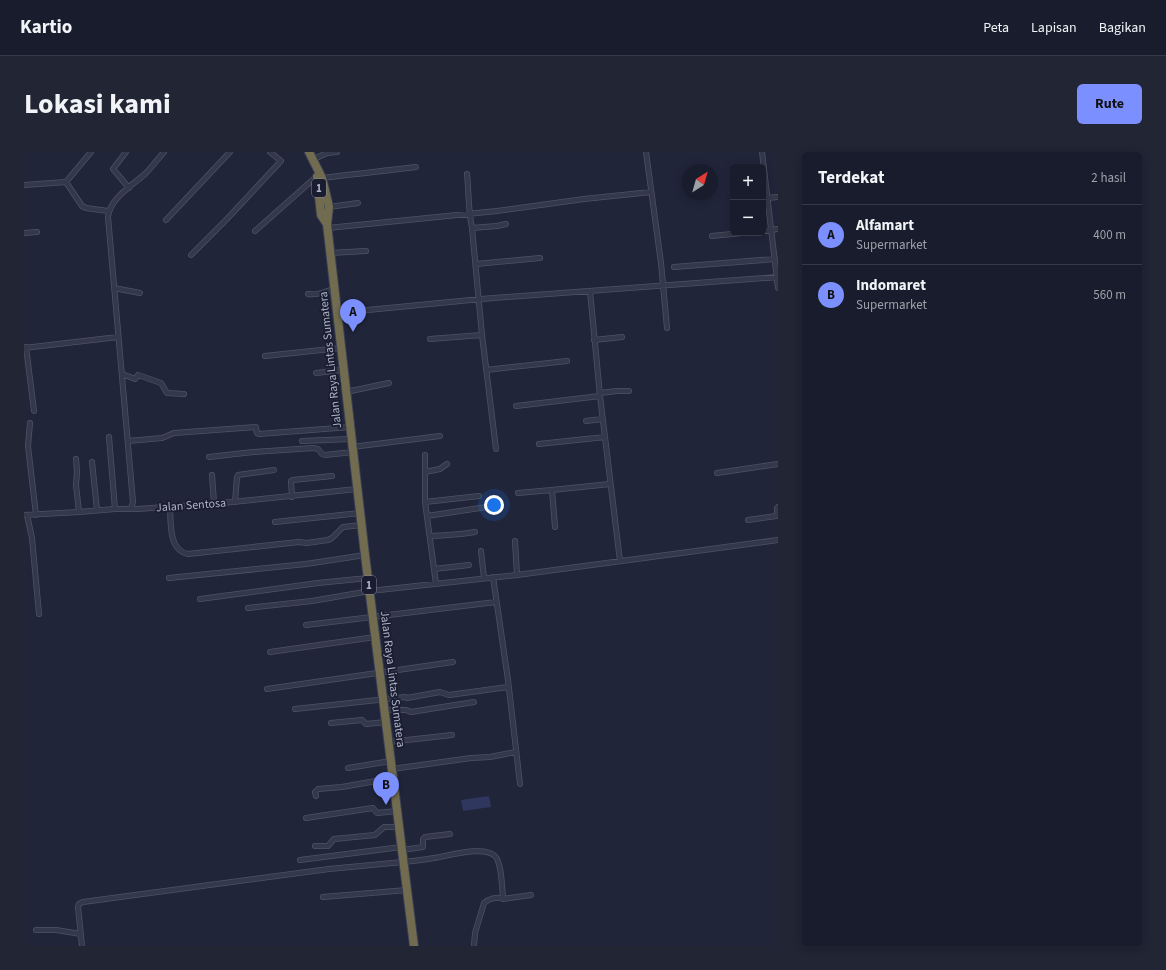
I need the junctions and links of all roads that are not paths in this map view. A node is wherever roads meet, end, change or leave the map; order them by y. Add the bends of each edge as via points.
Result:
1 (91, 152) edge
2 (126, 152) edge
3 (164, 152) edge
4 (230, 152) edge
5 (270, 152) edge
6 (306, 152) edge
7 (337, 152) edge
8 (646, 152) edge
9 (762, 152) edge
10 (312, 155) edge
11 (416, 167) dead end
12 (467, 174) dead end
13 (319, 177) junction
14 (66, 182) junction
15 (24, 185) edge
16 (129, 188) junction
17 (651, 192) junction
18 (778, 197) edge
19 (767, 198) junction
20 (358, 203) dead end
21 (328, 207) junction
22 (108, 211) junction
23 (469, 213) junction
24 (166, 220) dead end
25 (506, 224) dead end
26 (327, 226) junction
27 (472, 228) junction
28 (778, 229) edge
29 (771, 230) junction
30 (255, 231) dead end
31 (766, 231) edge
32 (37, 232) dead end
33 (24, 233) edge
34 (730, 234) edge
35 (712, 236) dead end
36 (776, 245) edge
37 (366, 251) dead end
38 (330, 253) junction
39 (191, 255) dead end
40 (540, 258) dead end
41 (775, 259) junction
42 (476, 264) junction
43 (674, 267) dead end
44 (777, 277) edge
45 (662, 285) junction
46 (114, 288) junction
47 (778, 288) edge
48 (334, 289) junction
49 (590, 291) junction
50 (140, 293) dead end
51 (308, 294) dead end
52 (480, 300) junction
53 (337, 313) junction
54 (667, 328) dead end
55 (482, 335) junction
56 (622, 336) dead end
57 (118, 337) junction
58 (430, 339) dead end
59 (594, 340) junction
60 (25, 348) edge
61 (340, 348) junction
62 (265, 356) dead end
63 (567, 361) dead end
64 (342, 370) junction
65 (486, 370) junction
66 (316, 373) dead end
67 (122, 374) junction
68 (389, 383) dead end
69 (629, 391) dead end
70 (346, 392) junction
71 (184, 394) dead end
72 (600, 395) junction
73 (516, 406) dead end
74 (34, 412) dead end
75 (602, 419) junction
76 (586, 421) dead end
77 (30, 423) dead end
78 (350, 427) junction
79 (440, 436) dead end
80 (109, 437) dead end
81 (605, 437) junction
82 (351, 438) junction
83 (128, 441) junction
84 (302, 441) dead end
85 (539, 444) dead end
86 (496, 449) dead end
87 (352, 450) junction
88 (425, 456) dead end
89 (209, 457) dead end
90 (76, 459) dead end
91 (92, 462) dead end
92 (446, 464) dead end
93 (778, 464) edge
94 (274, 470) dead end
95 (425, 472) junction
96 (718, 473) dead end
97 (212, 475) dead end
98 (332, 476) dead end
99 (610, 484) junction
100 (357, 489) junction
101 (552, 490) junction
102 (518, 493) dead end
103 (479, 496) dead end
104 (292, 497) junction
105 (235, 502) junction
106 (425, 502) junction
107 (214, 503) junction
108 (500, 505) dead end
109 (170, 506) junction
110 (778, 507) edge
111 (115, 509) junction
112 (132, 509) junction
113 (97, 510) junction
114 (79, 512) junction
115 (360, 513) junction
116 (36, 514) junction
117 (26, 515) edge
118 (427, 516) junction
119 (748, 520) dead end
120 (275, 522) dead end
121 (362, 525) junction
122 (555, 527) dead end
123 (474, 532) dead end
124 (430, 536) junction
125 (778, 540) edge
126 (515, 541) dead end
127 (481, 552) dead end
128 (365, 555) junction
129 (620, 561) junction
130 (470, 565) dead end
131 (434, 569) junction
132 (518, 575) junction
133 (493, 577) junction
134 (169, 578) dead end
135 (368, 578) junction
136 (484, 578) junction
137 (436, 584) junction
138 (370, 591) junction
139 (200, 599) dead end
140 (496, 602) junction
141 (248, 608) dead end
142 (39, 614) dead end
143 (373, 617) junction
144 (306, 625) dead end
145 (375, 637) junction
146 (270, 652) dead end
147 (453, 662) dead end
148 (379, 673) junction
149 (508, 687) junction
150 (267, 689) dead end
151 (383, 699) junction
152 (474, 702) dead end
153 (295, 709) dead end
154 (384, 710) junction
155 (386, 722) junction
156 (331, 723) dead end
157 (452, 735) dead end
158 (389, 742) junction
159 (516, 752) junction
160 (391, 760) junction
161 (348, 768) dead end
162 (392, 774) junction
163 (520, 784) dead end
164 (316, 796) dead end
165 (397, 810) junction
166 (306, 818) dead end
167 (398, 827) junction
168 (450, 834) dead end
169 (315, 846) dead end
170 (402, 849) junction
171 (300, 860) dead end
172 (403, 862) junction
173 (407, 890) junction
174 (531, 895) dead end
175 (323, 897) dead end
176 (503, 899) junction
177 (36, 930) dead end
178 (81, 934) junction
179 (82, 946) edge
180 (414, 946) edge
181 (474, 946) edge

1 - 14 street
2 - 16 street via 113,170
3 - 16 street
4 - 24 street
5 - 39 street via 281,161
6 - 13 highway, Jalan Raya Lintas Sumatera / 1
7 - 10 street
8 - 17 street
9 - 19 street
10 - 13 highway, Jalan Raya Lintas Sumatera / 1
11 - 13 street
12 - 23 street
13 - 21 highway, Jalan Raya Lintas Sumatera / 1
13 - 26 highway, Jalan Raya Lintas Sumatera / 1 via 321,215
13 - 30 street
14 - 15 street
14 - 22 street via 82,206
16 - 22 street
17 - 23 street
17 - 45 street
18 - 19 street
19 - 29 street
20 - 21 street
21 - 26 highway, Jalan Raya Lintas Sumatera / 1
22 - 46 street
23 - 26 street
23 - 27 street
25 - 27 street
26 - 38 highway, Jalan Raya Lintas Sumatera / 1
27 - 42 street
28 - 29 street
29 - 31 street
29 - 36 street
32 - 33 street
34 - 35 street
36 - 41 street
37 - 38 street
38 - 48 highway, Jalan Raya Lintas Sumatera / 1
40 - 42 street
41 - 43 street
41 - 44 street
42 - 52 street
44 - 45 street
44 - 47 street
45 - 49 street
45 - 54 street
46 - 50 street
46 - 57 street
48 - 51 street via 318,295
48 - 53 highway, Jalan Raya Lintas Sumatera / 1
49 - 52 street
49 - 59 street
52 - 53 street
52 - 55 street
53 - 61 highway, Jalan Raya Lintas Sumatera / 1
55 - 58 street
55 - 65 street
56 - 59 street
57 - 60 street
57 - 67 street
59 - 72 street
60 - 74 street
61 - 62 street
61 - 64 highway, Jalan Raya Lintas Sumatera / 1
63 - 65 street
64 - 66 street
64 - 70 highway, Jalan Raya Lintas Sumatera / 1
65 - 86 street
67 - 71 street via 135,379 138,375 161,383 168,393
67 - 83 street
68 - 70 street
69 - 72 street
70 - 78 highway, Jalan Raya Lintas Sumatera / 1
72 - 73 street
72 - 75 street
75 - 76 street
75 - 81 street
77 - 116 street via 28,446
78 - 82 highway, Jalan Raya Lintas Sumatera / 1
78 - 83 street via 259,434 256,427 174,433 162,438
79 - 87 street
80 - 111 street
81 - 85 street
81 - 99 street
82 - 84 street
82 - 87 highway, Jalan Raya Lintas Sumatera / 1
83 - 112 street
87 - 89 street via 325,455 313,448
87 - 100 highway, Jalan Raya Lintas Sumatera / 1
88 - 95 street
90 - 114 street
91 - 113 street
92 - 95 street via 440,469
93 - 96 street
94 - 105 street via 238,475
95 - 106 street
97 - 107 street
98 - 104 street via 291,481
99 - 101 street
99 - 129 street
100 - 104 street, Jalan Sentosa
100 - 115 highway, Jalan Raya Lintas Sumatera / 1
101 - 102 street
101 - 122 street
103 - 106 street
104 - 105 street, Jalan Sentosa
105 - 107 street, Jalan Sentosa
106 - 118 street
107 - 109 street, Jalan Sentosa
108 - 118 street
109 - 112 street, Jalan Sentosa
109 - 121 street via 173,540 182,553 188,554 307,543 330,539 343,527
110 - 119 street via 776,516
111 - 112 street, Jalan Sentosa
111 - 113 street, Jalan Sentosa
113 - 114 street, Jalan Sentosa
114 - 116 street, Jalan Sentosa
115 - 120 street
115 - 121 highway, Jalan Raya Lintas Sumatera / 1
116 - 117 street, Jalan Sentosa
117 - 142 street via 32,538
118 - 124 street
121 - 128 highway, Jalan Raya Lintas Sumatera / 1
123 - 124 street via 454,536
124 - 131 street
125 - 129 street
126 - 132 street
127 - 136 street
128 - 134 street via 306,564
128 - 135 highway, Jalan Raya Lintas Sumatera / 1
129 - 132 street
130 - 131 street
131 - 137 street
132 - 133 street
133 - 136 street
133 - 140 street
135 - 138 highway, Jalan Raya Lintas Sumatera / 1
135 - 139 street
136 - 137 street
137 - 138 street
138 - 141 street
138 - 143 highway, Jalan Raya Lintas Sumatera / 1
140 - 143 street
140 - 149 street
143 - 144 street
143 - 145 highway, Jalan Raya Lintas Sumatera / 1
145 - 146 street
145 - 148 highway, Jalan Raya Lintas Sumatera / 1
147 - 148 street
148 - 150 street
148 - 151 highway, Jalan Raya Lintas Sumatera / 1
149 - 151 street via 449,695 440,692
149 - 159 street
151 - 153 street
151 - 154 highway, Jalan Raya Lintas Sumatera / 1
152 - 154 street via 411,712
154 - 155 highway, Jalan Raya Lintas Sumatera / 1
155 - 156 street via 366,724 362,720
155 - 158 highway, Jalan Raya Lintas Sumatera / 1
157 - 158 street
158 - 160 highway, Jalan Raya Lintas Sumatera / 1
159 - 162 street
159 - 163 street
160 - 161 street
160 - 162 highway, Jalan Raya Lintas Sumatera / 1
162 - 164 street via 342,787 318,789 315,792
162 - 165 highway, Jalan Raya Lintas Sumatera / 1
165 - 166 street via 377,813 373,808
165 - 167 highway, Jalan Raya Lintas Sumatera / 1
167 - 169 street via 384,827 375,835 334,840 328,846
167 - 170 highway, Jalan Raya Lintas Sumatera / 1
168 - 170 street via 425,838 423,847
170 - 171 street
170 - 172 highway, Jalan Raya Lintas Sumatera / 1
172 - 173 highway, Jalan Raya Lintas Sumatera / 1
172 - 176 street via 467,852 490,853 496,857 499,864
172 - 178 street via 328,869 83,902 78,907
173 - 175 street
173 - 180 highway, Jalan Raya Lintas Sumatera / 1
174 - 176 street
176 - 181 street via 501,897 484,903
177 - 178 street
178 - 179 street

